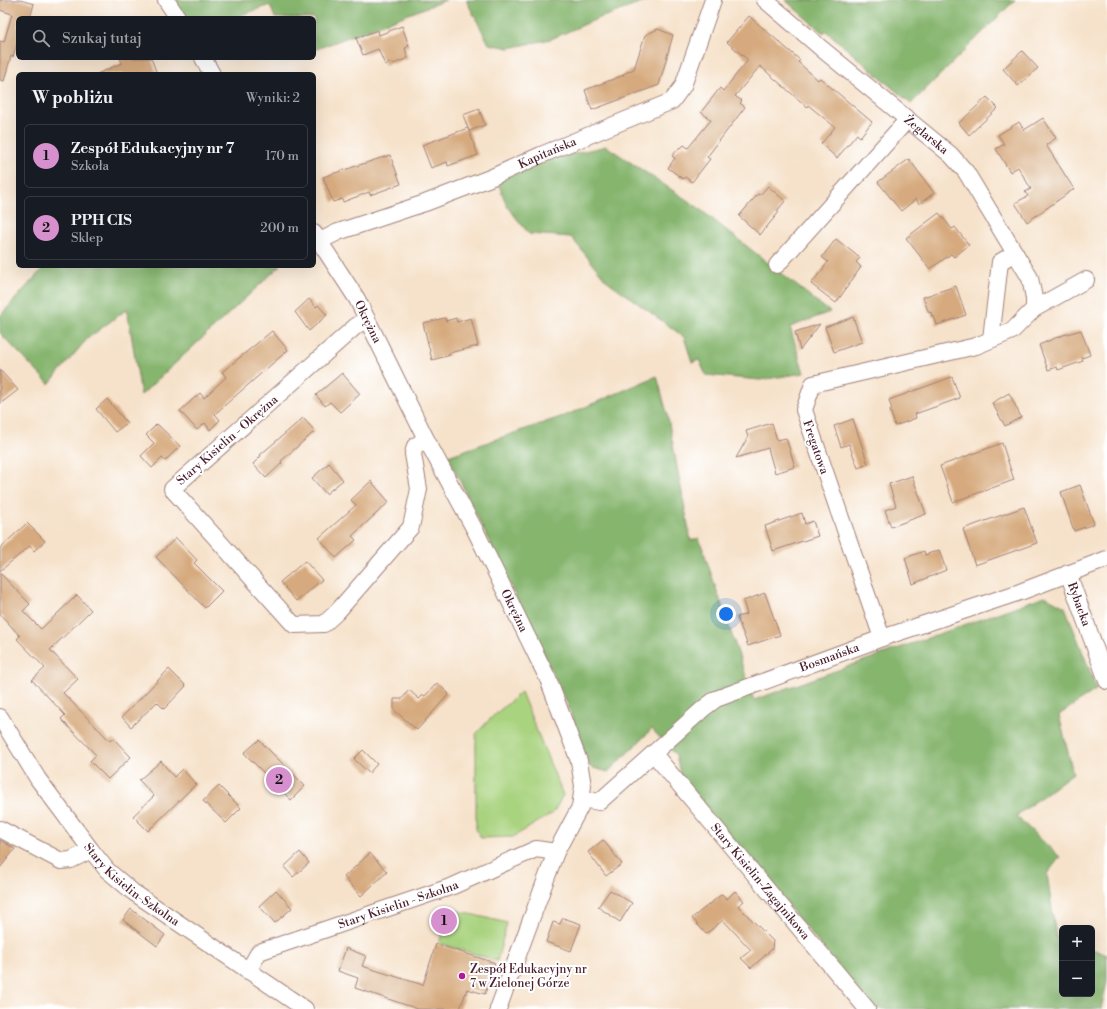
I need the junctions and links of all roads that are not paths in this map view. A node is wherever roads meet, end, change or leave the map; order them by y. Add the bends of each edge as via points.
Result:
1 (166, 0) edge
2 (713, 0) edge
3 (765, 0) edge
4 (177, 16) edge
5 (204, 60) edge
6 (211, 72) edge
7 (908, 119) junction
8 (317, 237) edge
9 (1015, 253) junction
10 (777, 265) dead end
11 (1086, 280) dead end
12 (1034, 309) junction
13 (367, 319) junction
14 (991, 340) junction
15 (426, 439) junction
16 (1107, 559) edge
17 (1068, 573) junction
18 (882, 638) junction
19 (1107, 681) edge
20 (0, 717) edge
21 (654, 754) junction
22 (582, 799) junction
23 (0, 829) edge
24 (91, 850) junction
25 (556, 852) junction
26 (248, 971) junction
27 (305, 1009) edge
28 (498, 1009) edge
29 (867, 1009) edge

1 - 4 street
2 - 8 street, Kapitańska via 683,86 672,101 425,203
3 - 7 street, Żeglarska
5 - 6 street
7 - 9 street, Żeglarska via 966,172
7 - 10 street
8 - 13 street, Okrężna
9 - 12 street, Żeglarska via 1030,278
9 - 14 street via 1000,262
11 - 12 street, Fregatowa
12 - 14 street, Fregatowa via 1012,331
13 - 15 street, Okrężna
13 - 15 street, Stary Kisielin - Okrężna via 350,331 172,489 294,625 324,624 411,527 419,489 414,446
14 - 18 street, Fregatowa via 976,346 813,384 806,400 804,410
15 - 22 street, Okrężna via 476,532 548,679 579,762
16 - 17 street, Bosmańska
17 - 18 street, Bosmańska via 1020,592
17 - 19 street, Rybacka
18 - 21 street, Bosmańska via 716,700
20 - 24 street, Stary Kisielin-Szkolna via 38,778
21 - 22 street, Bosmańska via 599,802
21 - 29 street, Stary Kisielin-Zagajnikowa
22 - 25 street, Okrężna via 577,814
23 - 24 street via 61,861 70,860
24 - 26 street, Stary Kisielin-Szkolna via 119,881
25 - 26 street, Stary Kisielin - Szkolna via 536,848 453,886 260,952
25 - 28 street, Okrężna
26 - 27 street, Stary Kisielin-Szkolna

